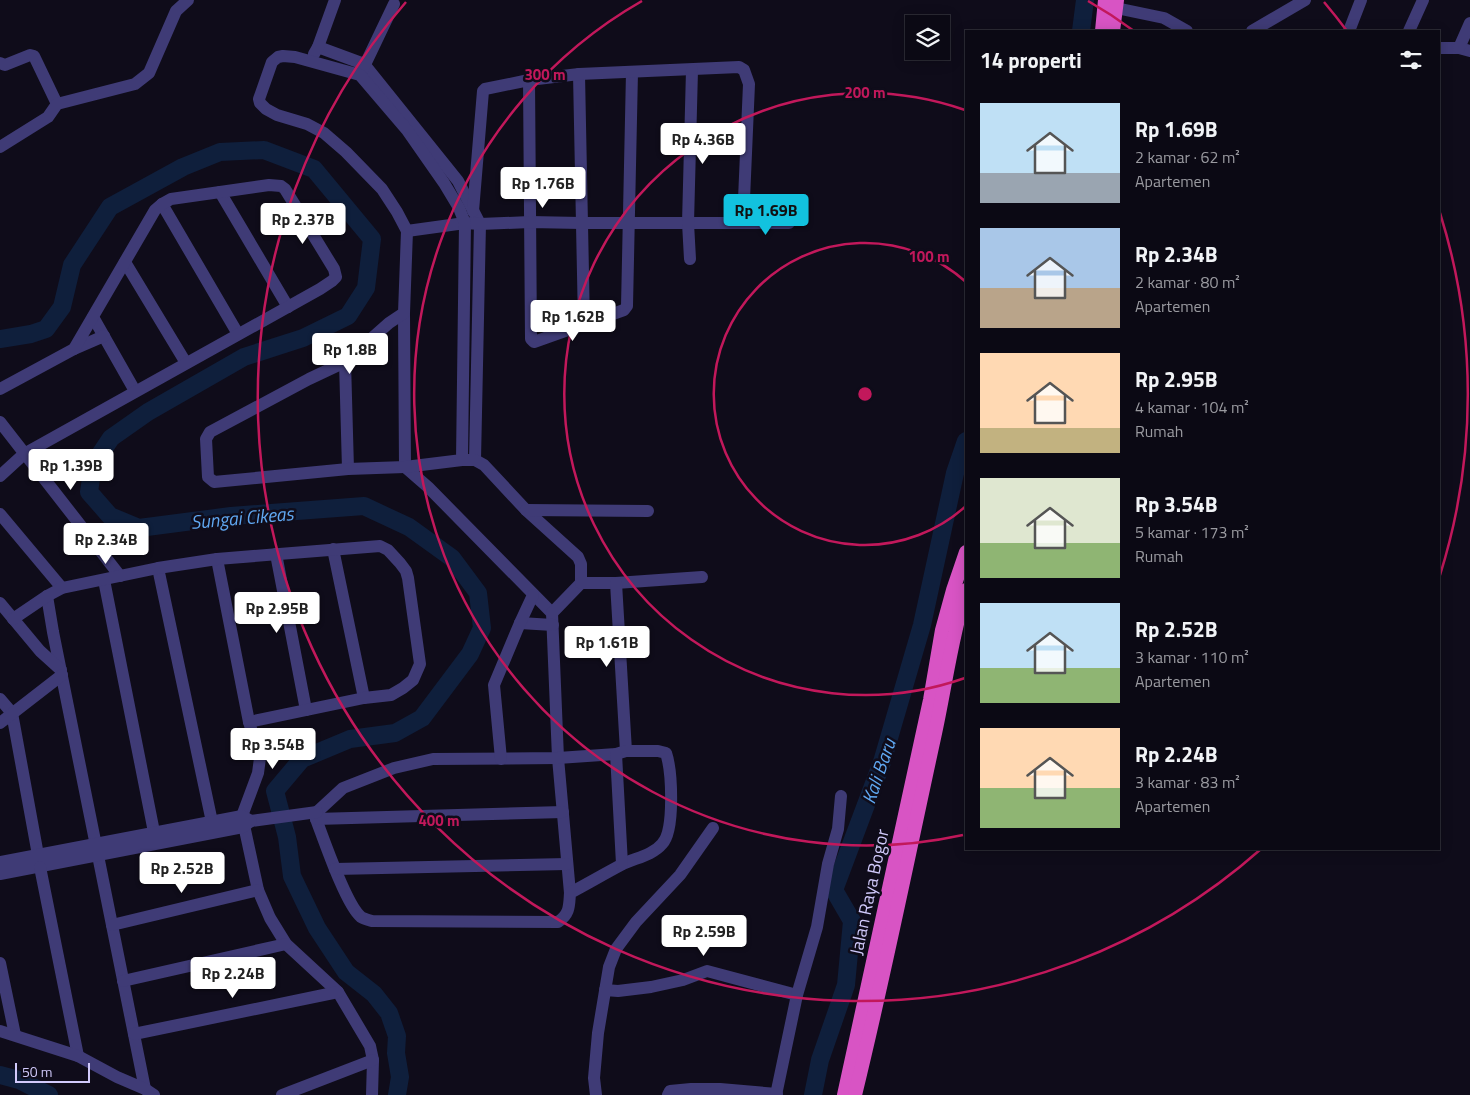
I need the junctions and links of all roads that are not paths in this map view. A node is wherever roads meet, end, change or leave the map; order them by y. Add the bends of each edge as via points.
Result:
1 (188, 0) edge
2 (335, 0) edge
3 (1305, 0) edge
4 (1361, 0) edge
5 (1423, 0) edge
6 (1113, 3) edge
7 (394, 4) dead end
8 (1470, 23) edge
9 (1102, 30) edge
10 (1113, 30) edge
11 (1184, 30) edge
12 (1254, 30) edge
13 (1349, 30) edge
14 (1409, 30) edge
15 (318, 47) junction
16 (1440, 48) edge
17 (1464, 50) edge
18 (310, 60) junction
19 (0, 63) edge
20 (362, 70) junction
21 (692, 70) junction
22 (632, 72) junction
23 (579, 74) junction
24 (529, 80) junction
25 (57, 104) junction
26 (0, 146) edge
27 (476, 174) junction
28 (458, 181) junction
29 (220, 192) junction
30 (162, 204) junction
31 (474, 211) junction
32 (530, 222) junction
33 (743, 222) junction
34 (465, 223) junction
35 (581, 223) junction
36 (629, 223) junction
37 (688, 223) junction
38 (788, 223) dead end
39 (480, 224) junction
40 (407, 231) junction
41 (690, 259) dead end
42 (125, 262) junction
43 (288, 307) junction
44 (404, 313) junction
45 (93, 317) junction
46 (584, 324) junction
47 (238, 334) junction
48 (104, 336) junction
49 (74, 349) junction
50 (345, 362) junction
51 (186, 363) junction
52 (0, 389) edge
53 (135, 391) junction
54 (0, 422) edge
55 (24, 454) junction
56 (468, 460) junction
57 (405, 467) junction
58 (348, 469) junction
59 (0, 476) edge
60 (526, 510) junction
61 (648, 511) dead end
62 (0, 514) edge
63 (333, 549) junction
64 (276, 554) junction
65 (965, 555) edge
66 (218, 559) junction
67 (158, 568) junction
68 (120, 576) junction
69 (702, 577) dead end
70 (104, 580) junction
71 (581, 583) junction
72 (616, 583) junction
73 (62, 588) junction
74 (965, 593) edge
75 (534, 594) junction
76 (47, 596) junction
77 (0, 603) edge
78 (13, 619) junction
79 (552, 619) junction
80 (520, 622) junction
81 (62, 672) junction
82 (364, 698) junction
83 (0, 699) edge
84 (306, 710) junction
85 (12, 713) junction
86 (249, 722) junction
87 (0, 723) edge
88 (621, 752) junction
89 (558, 758) junction
90 (501, 759) junction
91 (841, 796) dead end
92 (563, 812) junction
93 (313, 814) junction
94 (245, 821) junction
95 (212, 822) junction
96 (714, 828) dead end
97 (154, 832) junction
98 (96, 850) junction
99 (39, 861) junction
100 (0, 862) edge
101 (567, 864) junction
102 (622, 864) junction
103 (335, 869) junction
104 (0, 874) edge
105 (258, 890) junction
106 (570, 893) junction
107 (112, 925) junction
108 (286, 944) junction
109 (0, 963) edge
110 (123, 981) junction
111 (605, 990) junction
112 (338, 992) junction
113 (797, 995) junction
114 (0, 1030) edge
115 (134, 1034) junction
116 (15, 1035) junction
117 (78, 1056) junction
118 (373, 1060) junction
119 (149, 1092) edge
120 (776, 1094) edge
121 (282, 1095) edge
122 (372, 1095) edge
123 (596, 1095) edge
124 (668, 1095) edge
125 (844, 1095) edge
126 (855, 1095) edge

1 - 25 street via 176,11 149,73 134,84
2 - 15 street
3 - 12 street
4 - 13 street
5 - 14 street
6 - 9 highway
6 - 10 highway
6 - 11 street via 1164,18
7 - 20 street
8 - 17 street
15 - 18 street
15 - 20 street
16 - 17 street
18 - 20 street
18 - 40 street via 283,56 272,62 260,103 277,115 307,124 332,139 382,189
19 - 25 street via 5,65 34,56
20 - 28 street
20 - 34 street via 444,183
21 - 22 street
21 - 33 street via 739,67 744,70 749,84
21 - 37 street
22 - 23 street
22 - 36 street
23 - 24 street
23 - 35 street
24 - 27 street via 483,91
24 - 32 street
25 - 26 street via 48,117
27 - 28 street
27 - 31 street
28 - 31 street
29 - 30 street via 171,199
29 - 43 street
29 - 43 street via 281,186 334,269 336,277 332,282
30 - 42 street via 155,210
30 - 47 street
31 - 39 street
32 - 35 street
32 - 39 street
32 - 46 street via 531,339 534,342
33 - 37 street
33 - 38 street
34 - 39 street
34 - 40 street
34 - 56 street
35 - 36 street
35 - 46 street
36 - 37 street
36 - 46 street via 627,306 624,310
37 - 41 street
39 - 56 street
40 - 44 street
42 - 45 street
42 - 51 street
43 - 47 street
44 - 50 street
44 - 57 street
45 - 48 street
45 - 49 street
47 - 51 street
48 - 49 street
48 - 53 street
49 - 52 street
50 - 58 street
50 - 58 street via 210,432 206,439 208,477 214,482
51 - 53 street
53 - 55 street
54 - 55 street
55 - 59 street
55 - 68 street
56 - 57 street
56 - 60 street via 484,465
57 - 58 street
57 - 75 street
60 - 61 street
60 - 71 street via 578,557
62 - 73 street
63 - 64 street
63 - 82 street
63 - 82 street via 380,546 400,562 408,578 420,664 418,670 413,680 391,695
64 - 66 street
64 - 84 street
65 - 125 highway, Jalan Raya Bogor via 942,630 930,700
66 - 67 street
66 - 86 street
67 - 68 street
67 - 95 street
68 - 70 street
69 - 72 street
70 - 73 street
70 - 97 street
71 - 72 street
71 - 79 street
72 - 88 street
73 - 76 street
74 - 126 highway, Jalan Raya Bogor
75 - 79 street
75 - 80 street
76 - 78 street
76 - 81 street
77 - 78 street
78 - 81 street
79 - 80 street
79 - 89 street
80 - 90 street via 494,685
81 - 85 street
81 - 98 street
82 - 84 street
83 - 85 street
84 - 86 street
85 - 87 street
85 - 99 street
86 - 94 street via 260,766
88 - 89 street
88 - 102 street
88 - 102 street via 658,750 666,754 671,805 668,836 662,846
89 - 90 street
89 - 92 street
90 - 93 street via 433,759 394,768 343,788
91 - 113 street via 838,828 817,927
92 - 93 street
92 - 101 street
93 - 94 street
93 - 103 street
94 - 95 street
94 - 98 street
94 - 105 street
95 - 97 street
96 - 111 street via 680,875 620,941 609,967
97 - 98 street
98 - 99 street
98 - 107 street
99 - 100 street
99 - 104 street
99 - 117 street
101 - 103 street
101 - 106 street
102 - 106 street
103 - 106 street via 354,908 361,917 372,921 558,922 569,910
105 - 107 street
105 - 108 street
107 - 110 street
108 - 110 street
108 - 112 street
109 - 116 street
110 - 115 street
111 - 113 street via 651,987 707,971
111 - 123 street via 595,1056
112 - 115 street
112 - 118 street via 370,1046
113 - 120 street
114 - 116 street
115 - 119 street
116 - 117 street
117 - 119 street
118 - 121 street
118 - 122 street
120 - 124 street via 691,1089 670,1091

